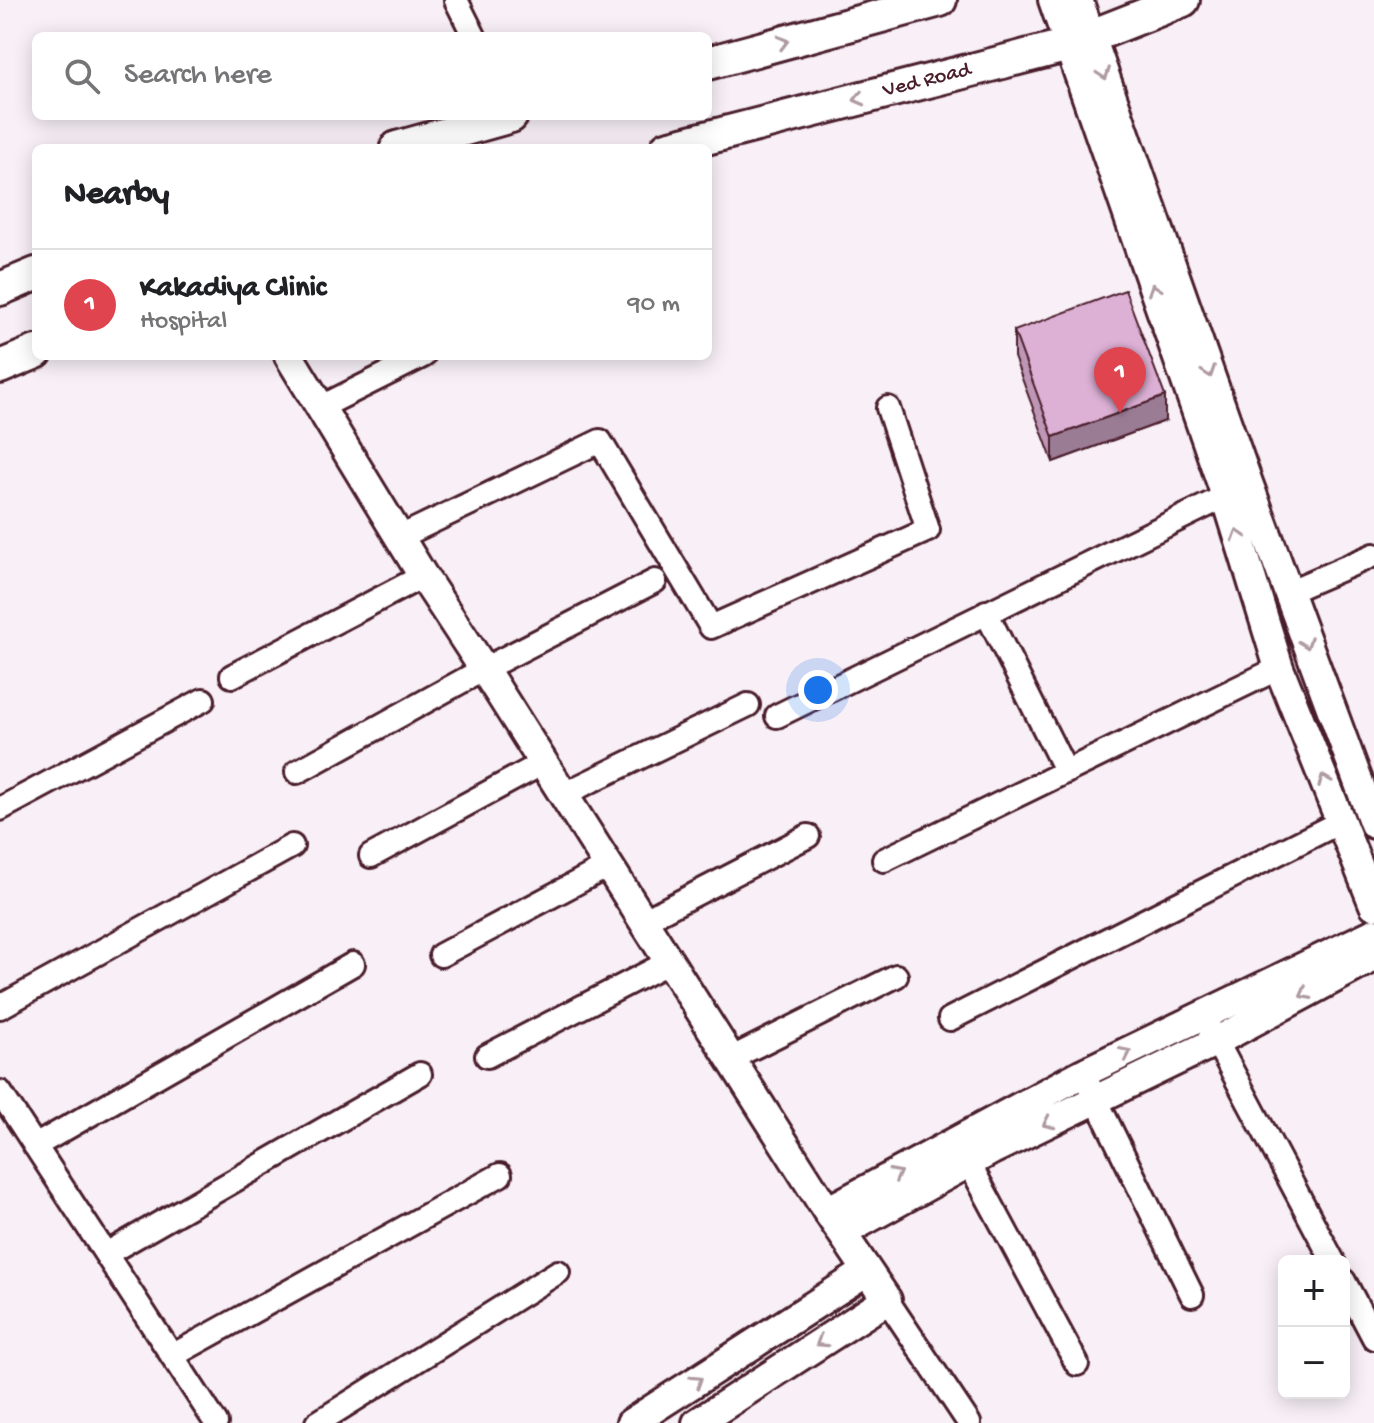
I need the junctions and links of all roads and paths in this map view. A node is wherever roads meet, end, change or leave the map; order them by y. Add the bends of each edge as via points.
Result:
1 (456, 0) edge
2 (940, 0) edge
3 (1053, 0) edge
4 (1078, 0) edge
5 (1177, 1) edge
6 (472, 32) edge
7 (1080, 41) junction
8 (712, 62) edge
9 (497, 120) edge
10 (411, 144) edge
11 (682, 144) edge
12 (32, 276) edge
13 (0, 289) edge
14 (32, 354) edge
15 (292, 360) edge
16 (415, 360) edge
17 (0, 367) edge
18 (321, 407) junction
19 (888, 408) dead end
20 (1226, 496) junction
21 (400, 537) junction
22 (1374, 555) edge
23 (423, 576) junction
24 (655, 581) dead end
25 (1288, 592) junction
26 (986, 612) junction
27 (1279, 668) junction
28 (484, 669) junction
29 (232, 676) dead end
30 (203, 700) dead end
31 (748, 705) dead end
32 (777, 716) dead end
33 (543, 763) junction
34 (297, 772) dead end
35 (1066, 772) junction
36 (562, 795) junction
37 (0, 809) edge
38 (1340, 822) junction
39 (1374, 824) edge
40 (808, 836) dead end
41 (292, 846) dead end
42 (371, 856) dead end
43 (884, 860) dead end
44 (608, 866) junction
45 (1374, 905) edge
46 (643, 921) junction
47 (1374, 933) edge
48 (441, 955) dead end
49 (1374, 957) edge
50 (669, 962) junction
51 (353, 964) dead end
52 (896, 976) dead end
53 (0, 1007) edge
54 (1203, 1016) junction
55 (950, 1019) dead end
56 (1217, 1041) junction
57 (487, 1056) dead end
58 (730, 1059) junction
59 (1083, 1073) junction
60 (420, 1074) dead end
61 (0, 1092) edge
62 (1098, 1100) junction
63 (35, 1146) junction
64 (963, 1152) junction
65 (500, 1175) dead end
66 (835, 1222) junction
67 (106, 1254) junction
68 (1330, 1255) edge
69 (867, 1271) junction
70 (558, 1272) dead end
71 (1350, 1292) edge
72 (1192, 1295) dead end
73 (887, 1300) junction
74 (1374, 1338) edge
75 (172, 1356) junction
76 (1077, 1364) dead end
77 (216, 1423) edge
78 (317, 1423) edge
79 (631, 1423) edge
80 (697, 1423) edge
81 (969, 1423) edge

1 - 6 street
8 -> 2 main road
3 - 7 street
4 - 7 street
5 - 7 main road, Ved Road
7 -> 11 main road, Ved Road
20 -> 7 street
7 -> 25 street
9 - 10 main road
12 - 13 main road
14 - 17 main road
15 - 18 street
16 - 18 street
18 - 21 street
19 - 21 street via 928,530 711,627 600,441
20 - 26 street
27 -> 20 street
21 - 23 street
22 - 25 street
23 - 28 street
23 - 29 street
24 - 28 street
25 -> 39 street
26 - 32 street
26 - 35 street
27 - 35 street
38 -> 27 street
28 - 33 street
28 - 34 street
30 - 37 street
31 - 36 street
33 - 36 street
33 - 42 street
35 - 43 street
36 - 44 street
38 - 45 street
38 - 55 street
40 - 46 street
41 - 53 street
44 - 46 street
44 - 48 street
46 - 50 street
47 - 54 street
49 -> 56 street
50 - 57 street
50 - 58 street
51 - 63 street
52 - 58 street
54 - 56 street
59 -> 54 street
56 - 62 street
56 - 68 street
58 - 66 street
59 - 62 street
59 - 64 street
60 - 67 street
61 - 63 street
62 -> 64 street
62 - 72 street
63 - 67 street
64 - 66 street
64 - 76 street
65 - 75 street
66 - 69 street
67 - 75 street
69 - 73 street
79 -> 69 street
70 - 78 street
71 - 74 street
73 -> 80 street
73 - 81 street
75 - 77 street

